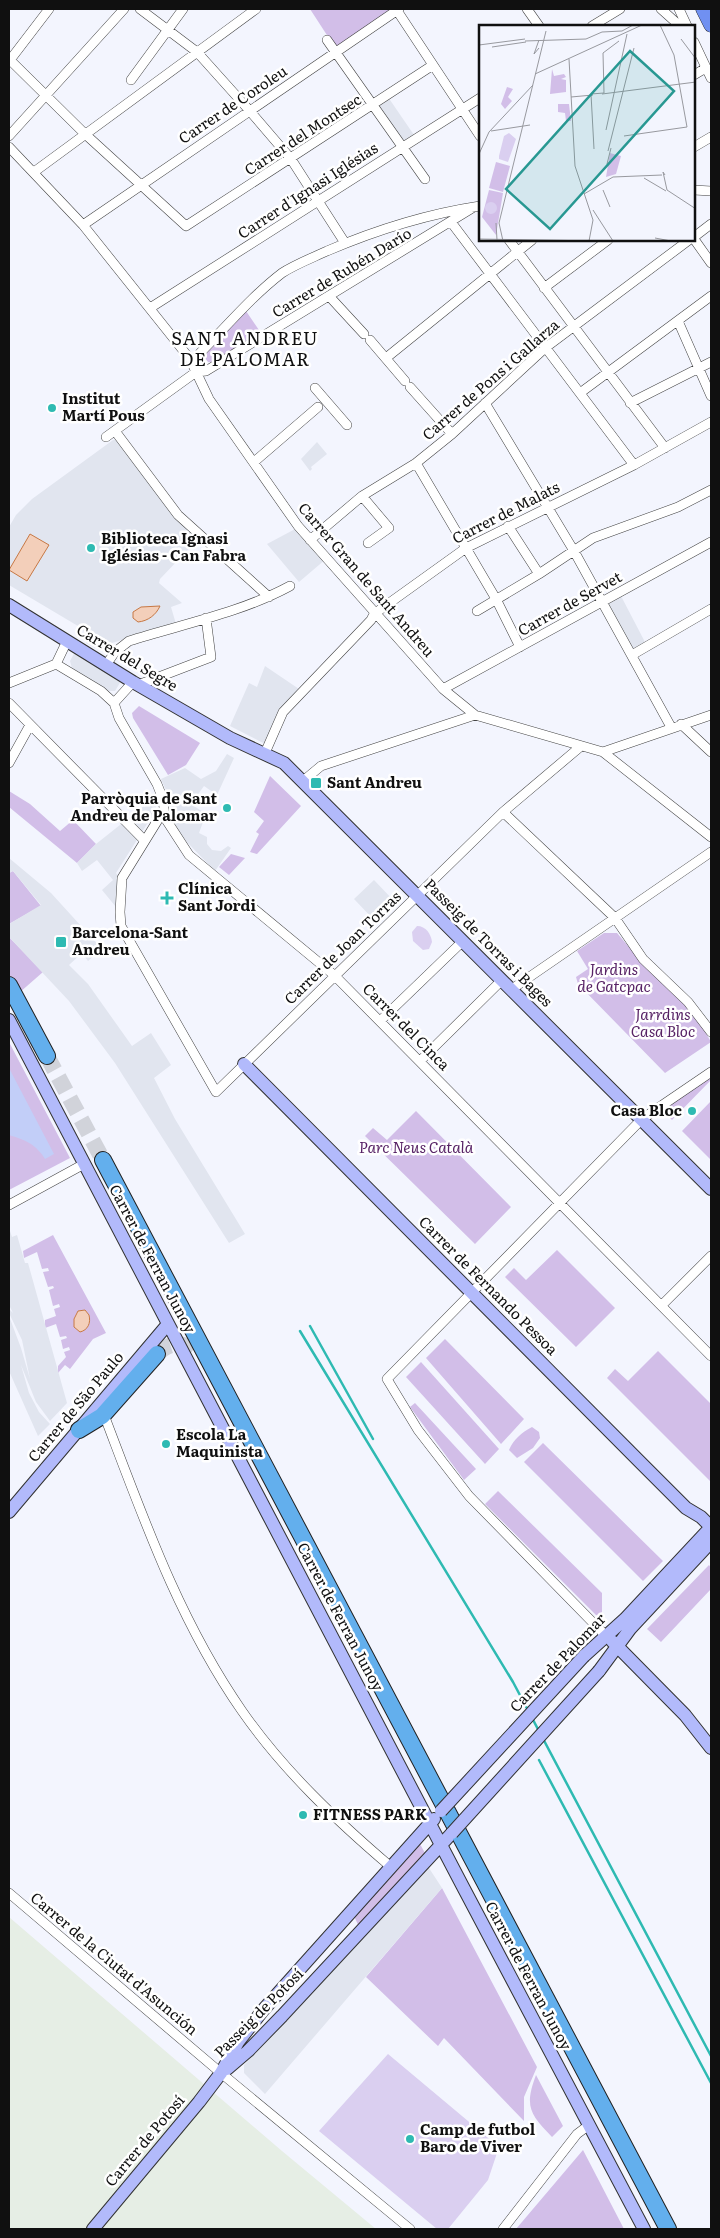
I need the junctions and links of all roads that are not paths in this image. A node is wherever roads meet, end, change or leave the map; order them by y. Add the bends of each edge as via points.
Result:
1 (49, 9) edge
2 (124, 9) edge
3 (140, 9) edge
4 (183, 9) edge
5 (256, 9) edge
6 (397, 9) edge
7 (527, 9) edge
8 (620, 9) edge
9 (661, 9) edge
10 (679, 9) edge
11 (702, 9) edge
12 (538, 25) edge
13 (594, 25) edge
14 (679, 25) edge
15 (687, 25) edge
16 (711, 26) edge
17 (167, 31) junction
18 (328, 40) dead end
19 (695, 44) edge
20 (197, 52) junction
21 (336, 52) junction
22 (9, 59) edge
23 (433, 65) junction
24 (705, 65) junction
25 (695, 74) edge
26 (711, 78) edge
27 (131, 80) dead end
28 (46, 96) junction
29 (479, 99) edge
30 (373, 105) junction
31 (463, 109) junction
32 (249, 110) junction
33 (86, 134) junction
34 (479, 134) edge
35 (9, 136) edge
36 (711, 137) edge
37 (695, 146) edge
38 (9, 147) edge
39 (403, 147) junction
40 (291, 159) junction
41 (34, 172) junction
42 (425, 179) dead end
43 (140, 184) junction
44 (695, 190) edge
45 (711, 191) edge
46 (317, 202) junction
47 (477, 206) edge
48 (451, 222) junction
49 (711, 224) edge
50 (83, 225) junction
51 (695, 237) edge
52 (695, 240) edge
53 (510, 241) edge
54 (531, 241) edge
55 (688, 241) edge
56 (602, 242) edge
57 (345, 243) junction
58 (518, 252) junction
59 (711, 264) edge
60 (489, 274) junction
61 (544, 288) junction
62 (329, 296) junction
63 (711, 296) edge
64 (150, 308) junction
65 (678, 321) junction
66 (574, 327) junction
67 (545, 348) junction
68 (386, 358) junction
69 (711, 362) edge
70 (699, 368) junction
71 (196, 372) junction
72 (609, 373) junction
73 (315, 388) dead end
74 (580, 394) junction
75 (711, 396) edge
76 (323, 403) junction
77 (485, 403) junction
78 (630, 403) junction
79 (711, 422) edge
80 (347, 425) dead end
81 (115, 431) junction
82 (452, 434) junction
83 (106, 437) dead end
84 (665, 448) junction
85 (254, 462) junction
86 (416, 463) junction
87 (634, 465) junction
88 (711, 490) edge
89 (362, 496) junction
90 (548, 507) junction
91 (508, 526) junction
92 (310, 540) junction
93 (711, 542) edge
94 (368, 543) dead end
95 (466, 548) junction
96 (574, 551) junction
97 (539, 574) junction
98 (290, 586) dead end
99 (269, 598) junction
100 (496, 599) junction
101 (601, 603) junction
102 (9, 605) edge
103 (711, 609) edge
104 (477, 610) dead end
105 (374, 614) junction
106 (206, 618) junction
107 (67, 641) junction
108 (520, 647) junction
109 (632, 655) junction
110 (56, 664) junction
111 (106, 665) junction
112 (9, 683) edge
113 (136, 683) junction
114 (443, 690) junction
115 (9, 702) edge
116 (114, 702) junction
117 (475, 715) junction
118 (711, 715) edge
119 (681, 724) junction
120 (30, 725) junction
121 (671, 727) junction
122 (230, 738) joint
123 (580, 747) junction
124 (602, 752) junction
125 (711, 752) edge
126 (265, 753) junction
127 (9, 763) edge
128 (303, 781) junction
129 (164, 810) junction
130 (503, 812) junction
131 (711, 837) edge
132 (144, 840) junction
133 (711, 852) edge
134 (417, 895) junction
135 (615, 918) junction
136 (463, 941) junction
137 (334, 975) junction
138 (502, 980) junction
139 (9, 985) edge
140 (512, 989) junction
141 (9, 1020) edge
142 (380, 1021) junction
143 (711, 1032) edge
144 (47, 1056) tunnel mouth
145 (420, 1061) junction
146 (244, 1064) junction
147 (711, 1072) edge
148 (642, 1120) junction
149 (103, 1160) tunnel mouth
150 (84, 1164) junction
151 (711, 1189) edge
152 (9, 1204) edge
153 (560, 1204) junction
154 (711, 1256) edge
155 (471, 1293) junction
156 (662, 1305) junction
157 (168, 1324) junction
158 (157, 1354) tunnel mouth
159 (711, 1356) edge
160 (99, 1413) junction
161 (79, 1430) joint
162 (9, 1512) edge
163 (711, 1527) edge
164 (711, 1542) edge
165 (606, 1636) junction
166 (617, 1647) junction
167 (711, 1748) edge
168 (430, 1823) junction
169 (441, 1845) junction
170 (391, 1867) junction
171 (9, 1893) edge
172 (221, 2073) junction
173 (589, 2125) junction
174 (93, 2229) edge
175 (410, 2229) edge
176 (503, 2229) edge
177 (644, 2229) edge
178 (668, 2229) edge

1 - 22 street
2 - 28 street
3 - 17 street
4 - 17 street
5 - 20 street
6 - 21 street, Carrer de Coroleu
6 - 23 street
7 - 12 street
8 - 13 street
9 - 14 street
10 - 15 street
11 - 16 main road
17 - 20 street
17 - 27 street
18 - 21 street
19 - 24 street
20 - 32 street
20 - 33 street
21 - 30 street
21 - 32 street, Carrer de Coroleu
22 - 28 street
23 - 30 street, Carrer del Montsec
23 - 31 street
24 - 25 street
24 - 26 street
28 - 33 street
28 - 35 street
29 - 31 street, Carrer d'Ignasi Iglésias
30 - 39 street
30 - 40 street, Carrer del Montsec
31 - 34 street
31 - 39 street, Carrer d'Ignasi Iglésias
32 - 40 street
32 - 43 street, Carrer de Coroleu
33 - 41 street
33 - 43 street
36 - 37 street
38 - 41 street, Carrer Gran de Sant Andreu
39 - 42 street
39 - 46 street, Carrer d'Ignasi Iglésias
40 - 43 street, Carrer del Montsec via 186,226
40 - 46 street
41 - 50 street, Carrer Gran de Sant Andreu
43 - 50 street, Carrer de Coroleu
44 - 45 street
46 - 57 street
46 - 64 street, Carrer d'Ignasi Iglésias
47 - 48 street, Carrer de Rubén Darío
47 - 57 street via 443,212
48 - 60 street
48 - 62 street, Carrer de Rubén Darío
49 - 51 street
50 - 64 street, Carrer Gran de Sant Andreu
52 - 59 street
53 - 58 street
54 - 58 street
55 - 66 street, Carrer de Pons i Gallarza
56 - 61 street
57 - 71 street via 299,264 269,284 200,353 196,358
58 - 60 street
58 - 61 street
60 - 67 street
60 - 68 street
61 - 66 street
62 - 68 street
62 - 71 street, Carrer de Rubén Darío via 206,371
63 - 65 street
64 - 71 street, Carrer Gran de Sant Andreu via 190,359
65 - 70 street
65 - 72 street
66 - 67 street, Carrer de Pons i Gallarza
66 - 72 street
67 - 74 street
67 - 77 street, Carrer de Pons i Gallarza
68 - 82 street
69 - 70 street
70 - 75 street
70 - 78 street
71 - 81 street, Carrer de Rubén Darío
71 - 85 street, Carrer Gran de Sant Andreu via 209,399
72 - 74 street
72 - 78 street
73 - 76 street
74 - 87 street
76 - 80 street
76 - 85 street
77 - 82 street, Carrer de Pons i Gallarza
77 - 90 street
78 - 84 street
79 - 84 street, Carrer de Malats
81 - 83 street, Carrer de Rubén Darío
81 - 99 street via 178,515
82 - 86 street, Carrer de Pons i Gallarza
84 - 87 street, Carrer de Malats
85 - 92 street, Carrer Gran de Sant Andreu
86 - 89 street, Carrer de Pons i Gallarza
86 - 95 street
87 - 90 street, Carrer de Malats
88 - 96 street via 678,507 593,538
89 - 92 street, Carrer de Pons i Gallarza
89 - 94 street via 389,528
90 - 91 street, Carrer de Malats
90 - 96 street
91 - 95 street, Carrer de Malats
91 - 97 street
92 - 105 street, Carrer Gran de Sant Andreu
93 - 101 street, Carrer de Servet
95 - 100 street
95 - 105 street, Carrer de Malats
96 - 97 street
96 - 101 street
97 - 100 street
98 - 99 street
99 - 106 street
100 - 104 street
100 - 108 street
101 - 108 street, Carrer de Servet
101 - 109 street
102 - 107 street, Carrer del Segre
103 - 109 street
105 - 114 street, Carrer Gran de Sant Andreu
105 - 126 street, Carrer de Malats via 283,712
106 - 111 street via 129,641
106 - 113 street via 211,658
107 - 110 street
107 - 111 street, Carrer del Segre
108 - 114 street, Carrer de Servet
109 - 121 street
110 - 112 street
110 - 116 street
111 - 113 street, Carrer del Segre
113 - 116 street
113 - 122 street, Carrer del Segre
114 - 117 street, Carrer Gran de Sant Andreu
115 - 120 street
116 - 129 street, Carrer del Cinca via 119,718 157,784
117 - 123 street, Carrer Gran de Sant Andreu
117 - 128 street via 321,766
118 - 119 street
119 - 121 street
119 - 125 street
120 - 127 street
120 - 132 street
121 - 124 street
122 - 126 street, Passeig de Torras i Bages
123 - 124 street, Carrer Gran de Sant Andreu
123 - 130 street, Carrer de Joan Torras
124 - 131 street, Carrer Gran de Sant Andreu
126 - 128 street, Passeig de Torras i Bages via 284,763
128 - 134 street, Passeig de Torras i Bages
129 - 132 street
129 - 137 street, Carrer del Cinca via 170,828 189,854
130 - 134 street, Carrer de Joan Torras
130 - 135 street
132 - 146 street, Carrer de Joan Torras via 122,878 122,926 216,1092
133 - 135 street
134 - 136 street, Passeig de Torras i Bages
134 - 137 street, Carrer de Joan Torras
135 - 140 street
135 - 143 street via 643,959 688,1002
136 - 138 street, Passeig de Torras i Bages
136 - 142 street
137 - 142 street, Carrer del Cinca
137 - 146 street, Carrer de Joan Torras
138 - 140 street, Passeig de Torras i Bages
138 - 145 street
139 - 144 highway
140 - 148 street, Passeig de Torras i Bages
141 - 150 street, Carrer de Ferran Junoy
142 - 145 street, Carrer del Cinca
145 - 153 street, Carrer del Cinca
146 - 155 street, Carrer de Fernando Pessoa
147 - 148 street
148 - 151 street, Passeig de Torras i Bages
148 - 153 street
149 - 178 highway via 204,1359
150 - 152 street
150 - 157 street, Carrer de Ferran Junoy
153 - 155 street
153 - 156 street, Carrer del Cinca
154 - 156 street
155 - 163 street, Carrer de Fernando Pessoa via 686,1508
155 - 165 street via 387,1378 418,1430 469,1496
156 - 159 street, Carrer del Cinca
157 - 160 street, Carrer de São Paulo
157 - 168 street, Carrer de Ferran Junoy
158 - 160 highway
160 - 161 highway
160 - 170 street via 106,1420 160,1561 227,1688 260,1735 304,1786
161 - 162 street, Carrer de São Paulo
163 - 165 street, Carrer de Palomar
164 - 166 street, Carrer de Palomar
165 - 166 street
165 - 168 street, Carrer de Palomar, bridge
166 - 167 street via 685,1715
166 - 169 street, Carrer de Palomar, bridge
168 - 169 street, Carrer de Ferran Junoy
168 - 170 street, Passeig de Potosí
169 - 172 street, Passeig de Potosí via 282,2016
169 - 173 street, Carrer de Ferran Junoy
170 - 172 street, Passeig de Potosí via 264,2009 238,2042
171 - 172 street, Carrer de la Ciutat d'Asunción
172 - 174 street, Carrer de Potosí
172 - 175 street, Carrer de la Ciutat d'Asunción
173 - 176 street via 577,2134
173 - 177 street, Carrer de Ferran Junoy

